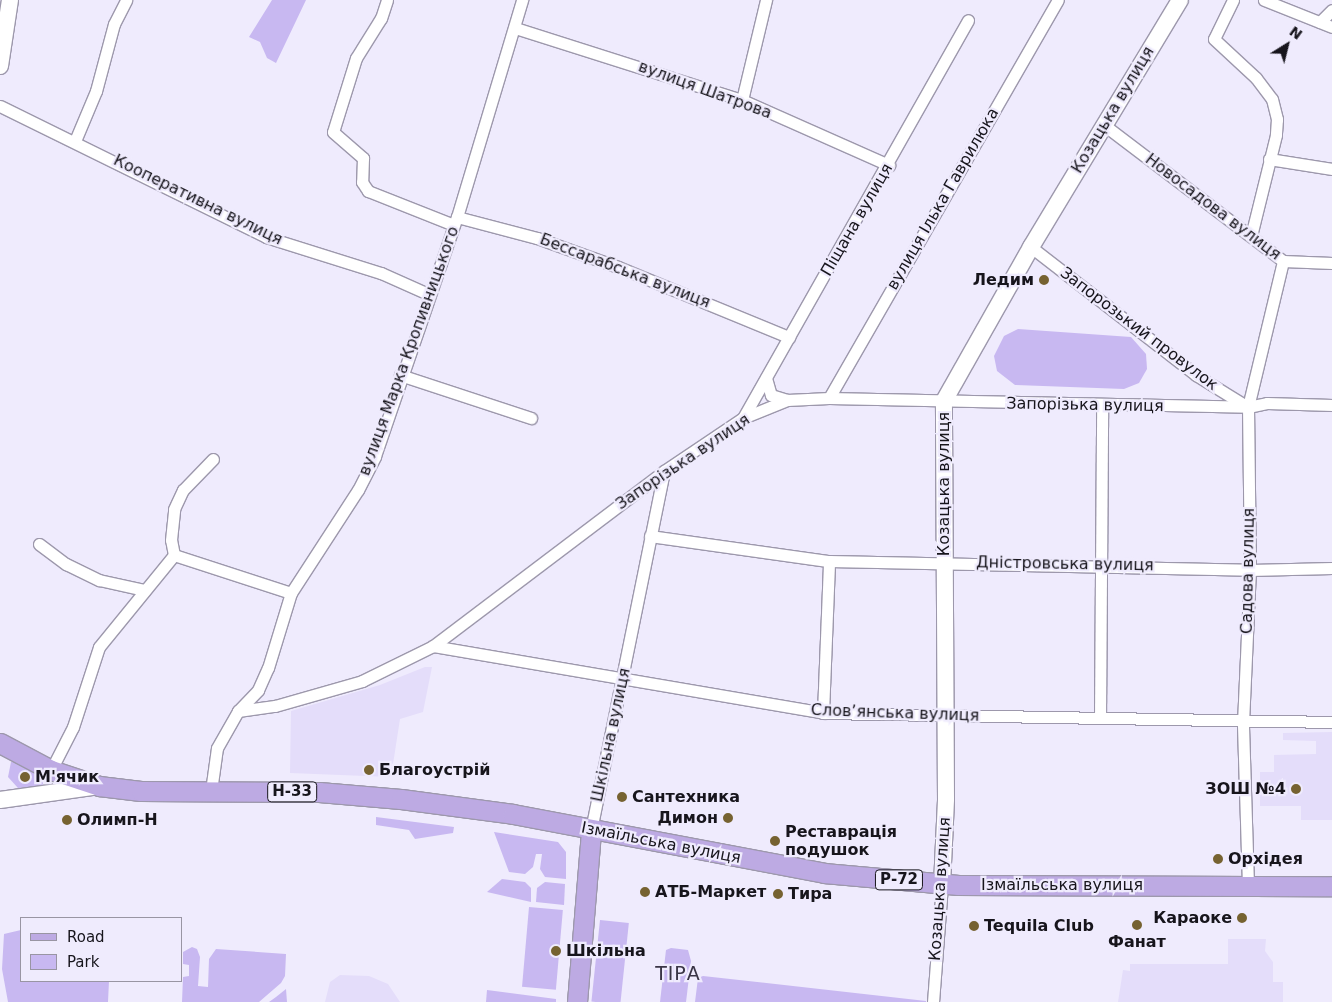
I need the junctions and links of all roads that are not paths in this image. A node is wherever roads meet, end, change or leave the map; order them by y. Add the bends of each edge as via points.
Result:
1 (10, 0) edge
2 (126, 0) edge
3 (387, 0) edge
4 (522, 0) edge
5 (766, 0) edge
6 (1058, 0) edge
7 (1180, 0) edge
8 (1233, 0) edge
9 (1264, 0) edge
10 (1332, 10) edge
11 (968, 20) dead end
12 (1320, 22) junction
13 (1332, 27) edge
14 (515, 28) junction
15 (0, 66) edge
16 (742, 100) junction
17 (0, 106) edge
18 (1104, 125) junction
19 (75, 141) junction
20 (1270, 159) junction
21 (889, 165) junction
22 (1332, 169) edge
23 (456, 221) junction
24 (1251, 236) junction
25 (1031, 247) junction
26 (1283, 261) junction
27 (1332, 263) edge
28 (428, 294) junction
29 (789, 337) junction
30 (400, 375) junction
31 (766, 378) junction
32 (829, 398) junction
33 (787, 400) junction
34 (944, 401) junction
35 (1332, 405) edge
36 (1102, 406) junction
37 (1248, 408) junction
38 (531, 418) dead end
39 (743, 418) junction
40 (213, 459) dead end
41 (664, 471) junction
42 (650, 536) junction
43 (39, 544) dead end
44 (174, 555) junction
45 (829, 561) junction
46 (944, 562) junction
47 (1103, 564) junction
48 (1332, 568) edge
49 (1250, 570) junction
50 (145, 590) junction
51 (291, 593) junction
52 (433, 646) junction
53 (624, 677) junction
54 (238, 711) junction
55 (823, 713) junction
56 (946, 716) junction
57 (1100, 718) junction
58 (1332, 722) edge
59 (1243, 723) junction
60 (0, 743) edge
61 (51, 770) junction
62 (99, 786) junction
63 (211, 791) junction
64 (0, 800) edge
65 (591, 830) junction
66 (942, 885) junction
67 (1248, 886) junction
68 (1332, 886) edge
69 (577, 1002) edge
70 (932, 1002) edge

1 - 15 street
2 - 19 street via 108,40 96,90
3 - 23 street, Бессарабська вулиця via 381,18 356,58 333,132 363,158 362,182 368,191
4 - 14 street, вулиця Марка Кропивницького
5 - 16 street
6 - 32 street, вулиця Ілька Гаврилюка
7 - 18 street, Козацька вулиця
8 - 20 street via 1214,38 1217,45 1256,78 1272,99 1276,135
9 - 12 street
10 - 12 street
11 - 21 street, Піщана вулиця
12 - 13 street
14 - 16 street, вулиця Шатрова
14 - 23 street, вулиця Марка Кропивницького
16 - 21 street, вулиця Шатрова
17 - 19 street, Кооперативна вулиця
18 - 24 street, Новосадова вулиця
18 - 25 street, Козацька вулиця
19 - 28 street, Кооперативна вулиця via 266,237 381,273
20 - 22 street
20 - 24 street
21 - 29 street, Піщана вулиця
23 - 28 street, вулиця Марка Кропивницького
23 - 29 street, Бессарабська вулиця via 537,238 609,263
24 - 26 street, Новосадова вулиця
25 - 34 street, Козацька вулиця
25 - 37 street, Запорозький провулок via 1196,375
26 - 27 street, Новосадова вулиця
26 - 37 street, Садова вулиця
28 - 30 street, вулиця Марка Кропивницького
29 - 31 street, Піщана вулиця
30 - 38 street
30 - 51 street, вулиця Марка Кропивницького via 375,456 358,490
31 - 33 street via 771,395
31 - 39 street, Піщана вулиця
32 - 33 street, Запорізька вулиця
32 - 34 street, Запорізька вулиця
33 - 39 street, Запорізька вулиця
34 - 36 street, Запорізька вулиця
34 - 46 street, Козацька вулиця
35 - 37 street, Запорізька вулиця via 1267,403
36 - 37 street, Запорізька вулиця
36 - 47 street
37 - 49 street, Садова вулиця
39 - 41 street, Запорізька вулиця
40 - 44 street via 183,490 174,509 171,540
41 - 42 street, Шкільна вулиця
41 - 52 street, Запорізька вулиця
42 - 45 street, Дністровська вулиця
42 - 53 street, Шкільна вулиця
43 - 50 street via 66,564 99,580
44 - 50 street
44 - 51 street
45 - 46 street, Дністровська вулиця
45 - 55 street
46 - 47 street, Дністровська вулиця
46 - 56 street, Козацька вулиця
47 - 49 street, Дністровська вулиця
47 - 57 street
48 - 49 street, Дністровська вулиця
49 - 59 street, Садова вулиця
50 - 61 street via 99,647 73,727
51 - 54 street, вулиця Марка Кропивницького via 268,668 258,690
52 - 53 street, Словʼянська вулиця
52 - 54 street, Запорізька вулиця via 362,681 275,706
53 - 55 street, Словʼянська вулиця
53 - 65 street, Шкільна вулиця
54 - 63 street, вулиця Марка Кропивницького via 217,748
55 - 56 street, Словʼянська вулиця
56 - 57 street, Словʼянська вулиця
56 - 66 street, Козацька вулиця
57 - 59 street, Словʼянська вулиця
58 - 59 street, Словʼянська вулиця
59 - 67 street, Садова вулиця
60 - 61 main road, Ізмаїльська вулиця / Н-33
61 - 62 main road, Ізмаїльська вулиця / Н-33
62 - 63 main road, Ізмаїльська вулиця / Н-33 via 140,791
62 - 64 street
63 - 65 main road, Ізмаїльська вулиця / Н-33 via 319,792 401,799 513,814
65 - 66 main road, Ізмаїльська вулиця / Р-72 via 824,873
65 - 69 main road, Шкільна вулиця
66 - 67 main road, Ізмаїльська вулиця / Р-72
66 - 70 street, Козацька вулиця
67 - 68 main road, Ізмаїльська вулиця / Р-72

